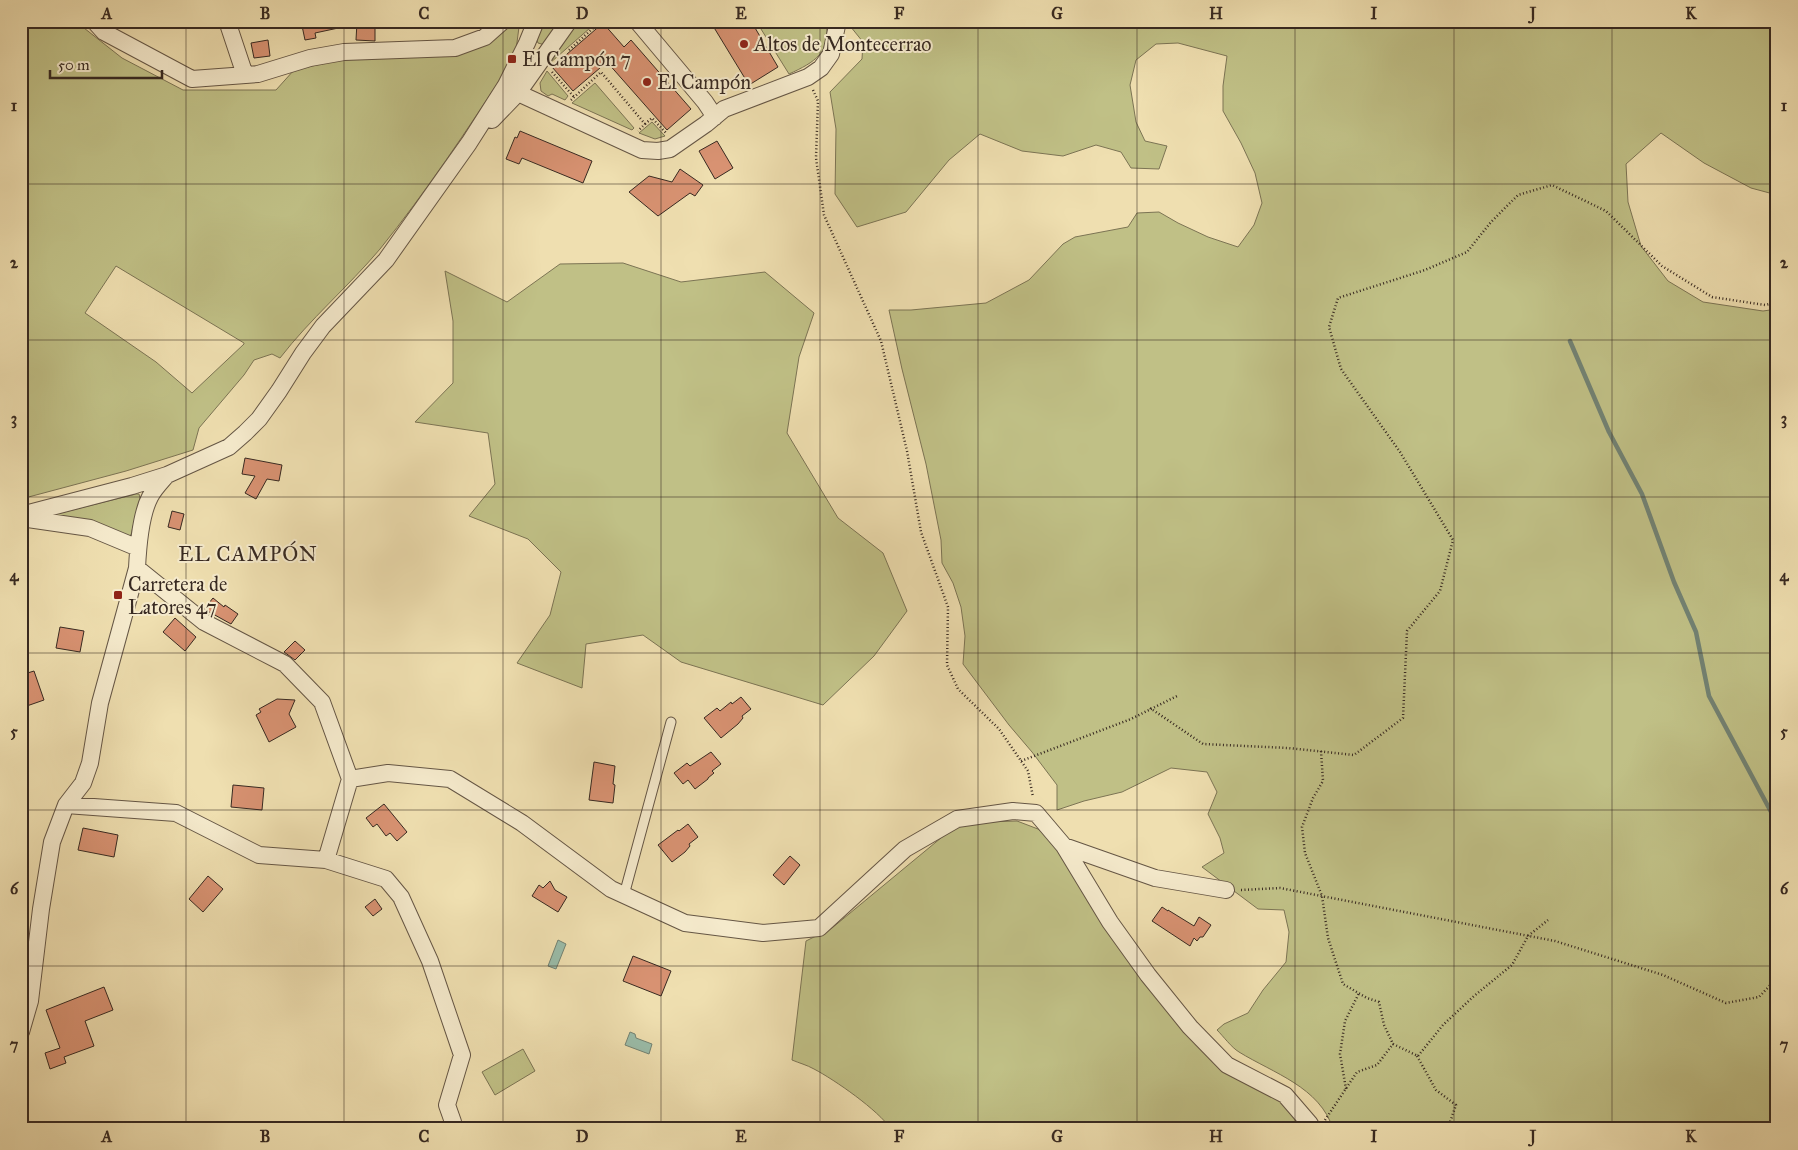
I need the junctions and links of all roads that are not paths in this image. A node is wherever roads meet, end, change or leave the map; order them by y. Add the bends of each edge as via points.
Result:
1 (94, 21) edge
2 (228, 21) edge
3 (503, 21) edge
4 (536, 21) edge
5 (569, 21) edge
6 (637, 21) edge
7 (838, 21) edge
8 (527, 44) junction
9 (245, 75) junction
10 (518, 93) junction
11 (715, 117) junction
12 (469, 143) junction
13 (167, 475) junction
14 (21, 516) edge
15 (138, 548) junction
16 (137, 568) junction
17 (671, 722) dead end
18 (350, 779) junction
19 (66, 805) junction
20 (1064, 846) junction
21 (326, 860) junction
22 (1226, 890) road end
23 (624, 895) junction
24 (21, 1032) edge
25 (453, 1122) dead end
26 (1317, 1123) road end

1 - 9 street via 104,32 192,79
2 - 9 street
3 - 9 street via 486,37 455,48 344,52
4 - 8 street
5 - 10 street
6 - 11 street
7 - 11 street via 831,54 821,68 808,77 724,108
8 - 10 street via 529,55 522,69
8 - 12 street
10 - 11 street via 642,150 670,149
10 - 12 street
12 - 13 street via 386,260 308,346 259,419 229,447
13 - 14 street
13 - 15 street via 150,498
14 - 15 street via 90,528
15 - 16 street
16 - 18 street via 204,622 285,664 322,702
16 - 19 street via 102,695 90,763 83,782
17 - 23 lane
18 - 21 street
18 - 23 street via 388,773 450,779 522,823
19 - 21 street via 176,813 259,855
19 - 24 street via 52,842 30,1001
20 - 22 street via 1155,878
20 - 23 street via 1036,813 1013,811 956,819 905,849 819,928 763,933 685,923
20 - 26 street via 1115,929 1190,1027 1228,1065 1285,1095
21 - 25 street via 386,879 401,897 430,961 462,1055 447,1105

